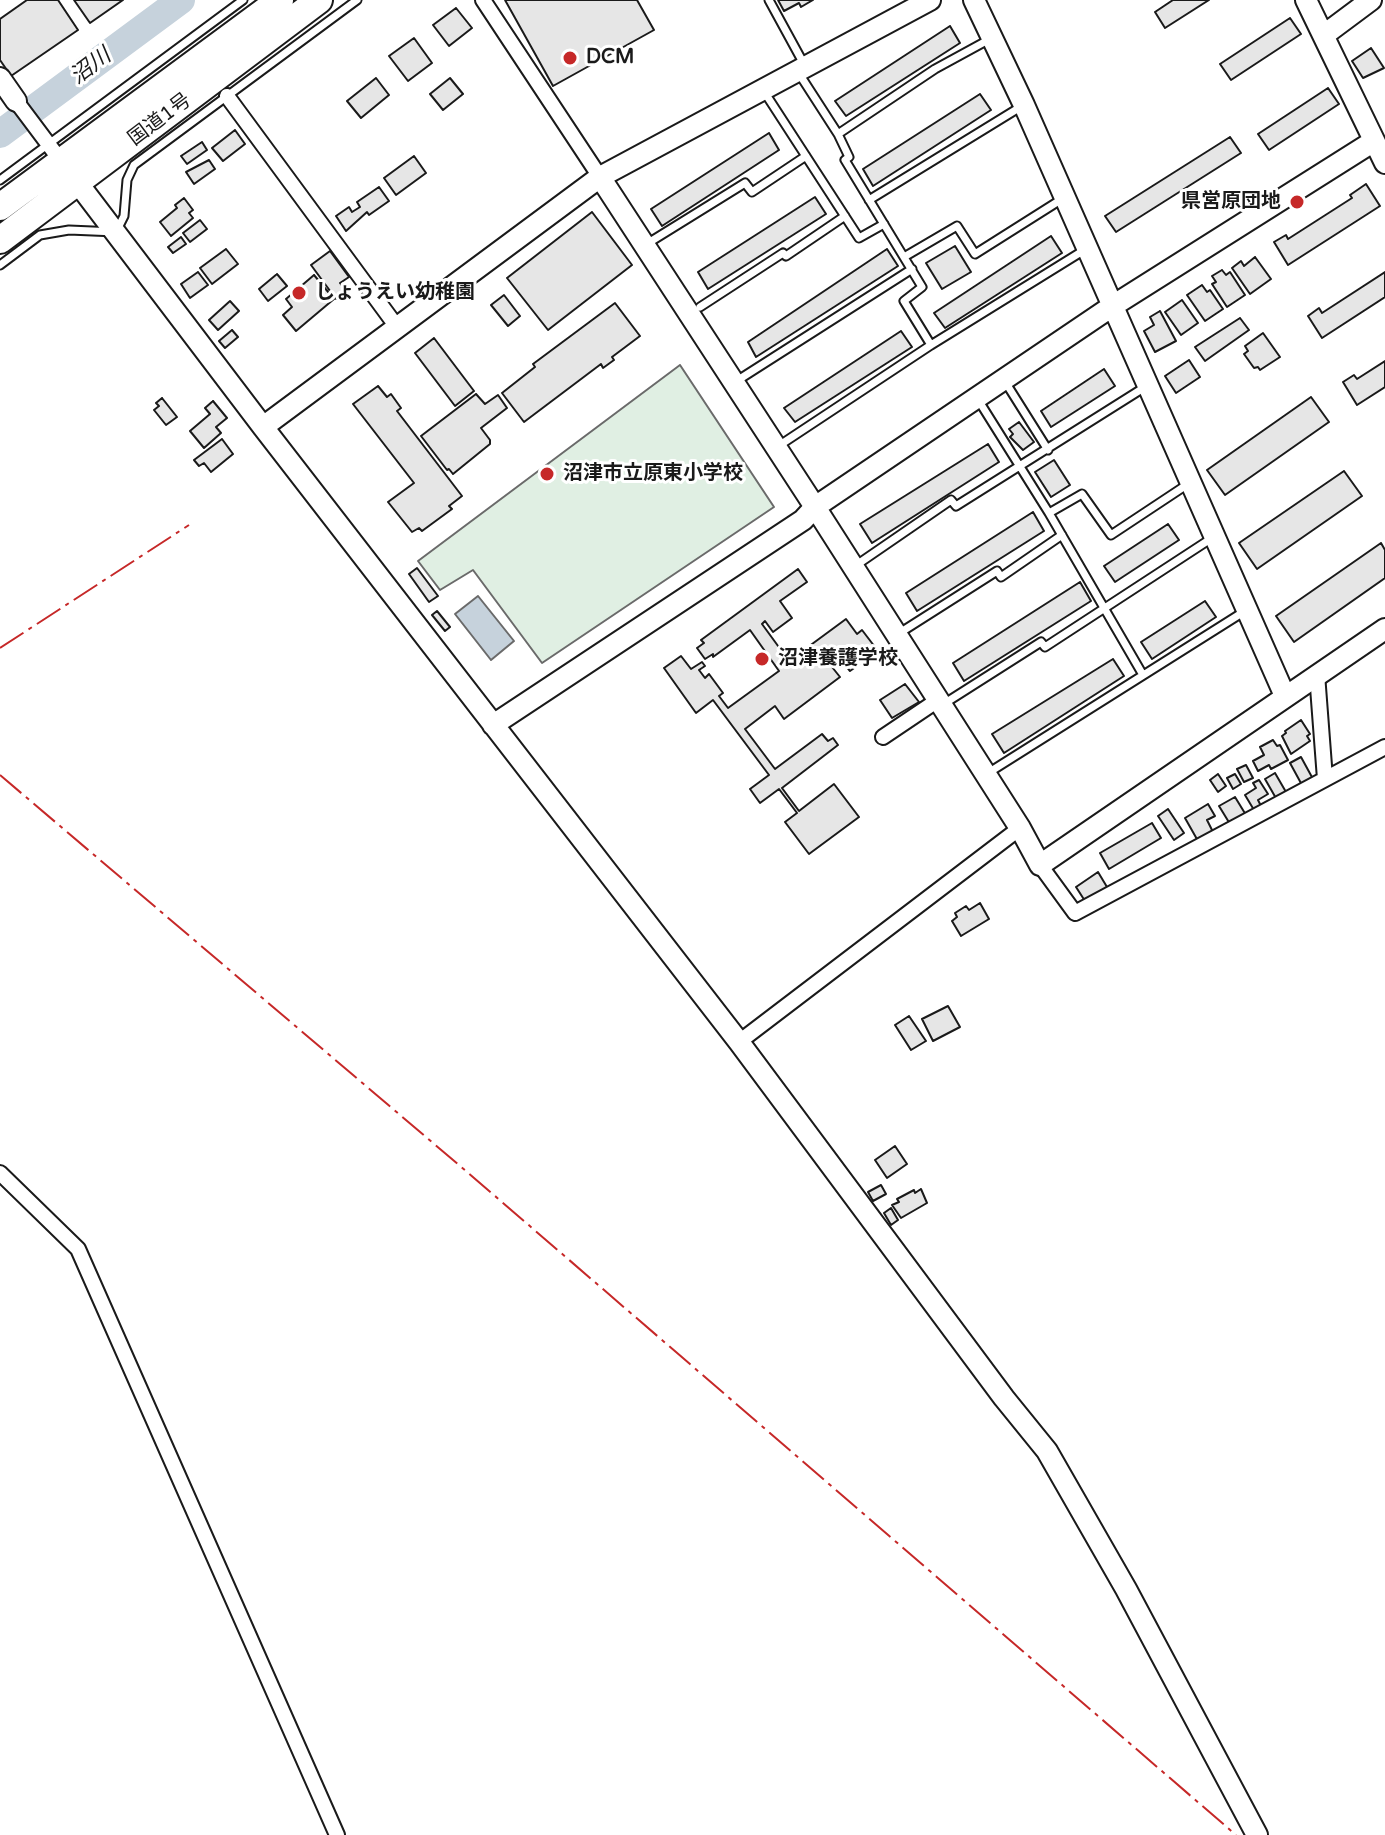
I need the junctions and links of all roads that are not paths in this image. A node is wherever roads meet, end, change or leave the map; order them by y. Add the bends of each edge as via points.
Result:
1 (243, 0) edge
2 (280, 0) edge
3 (319, 0) edge
4 (357, 0) edge
5 (483, 0) edge
6 (769, 0) edge
7 (930, 0) edge
8 (974, 0) edge
9 (1306, 0) edge
10 (1371, 0) edge
11 (1324, 35) junction
12 (991, 38) junction
13 (802, 70) junction
14 (0, 78) edge
15 (763, 90) junction
16 (227, 96) junction
17 (9, 102) edge
18 (1024, 105) junction
19 (838, 134) junction
20 (1379, 138) edge
21 (57, 155) junction
22 (806, 156) junction
23 (1385, 163) edge
24 (600, 177) junction
25 (0, 180) edge
26 (1064, 198) junction
27 (869, 200) junction
28 (0, 207) edge
29 (845, 216) junction
30 (884, 224) junction
31 (116, 232) junction
32 (0, 240) edge
33 (645, 245) junction
34 (1086, 249) junction
35 (904, 257) junction
36 (0, 265) edge
37 (912, 269) junction
38 (700, 307) dead end
39 (1111, 307) junction
40 (397, 327) junction
41 (931, 345) junction
42 (1004, 379) junction
43 (734, 383) junction
44 (1146, 386) junction
45 (977, 397) junction
46 (263, 427) junction
47 (776, 448) junction
48 (1048, 450) junction
49 (1018, 466) junction
50 (1190, 483) junction
51 (815, 507) junction
52 (1049, 513) junction
53 (1062, 535) junction
54 (1214, 537) junction
55 (853, 567) junction
56 (1106, 609) junction
57 (1246, 610) junction
58 (1385, 629) edge
59 (896, 635) junction
60 (1317, 674) junction
61 (1143, 675) junction
62 (1285, 696) junction
63 (940, 703) junction
64 (493, 725) junction
65 (883, 737) dead end
66 (1385, 747) edge
67 (986, 775) junction
68 (1325, 779) junction
69 (1020, 828) junction
70 (1040, 865) junction
71 (739, 1042) junction
72 (0, 1173) edge
73 (337, 1835) edge
74 (1257, 1835) edge

1 - 21 lane
2 - 21 highway, 国道1号
3 - 21 highway, 国道1号
4 - 16 lane
5 - 24 street
6 - 13 lane
7 - 13 street
8 - 12 street
9 - 11 street
10 - 11 street
11 - 20 street
12 - 18 street
12 - 19 lane
13 - 15 street
13 - 19 lane
14 - 17 street
15 - 22 lane
15 - 24 street
16 - 31 lane via 134,165
16 - 40 street
17 - 21 street
18 - 26 street
18 - 27 lane
19 - 27 lane via 849,157 845,160
20 - 23 street
20 - 39 street
21 - 25 lane
21 - 28 highway, 国道1号
21 - 31 street
21 - 32 highway, 国道1号
22 - 29 lane
22 - 33 lane via 752,192 745,183
24 - 33 street
24 - 40 street
26 - 34 street
26 - 35 lane via 975,254 957,226
27 - 30 lane
29 - 30 lane via 859,238
29 - 38 lane
30 - 35 lane
31 - 36 lane via 40,235
31 - 46 street
33 - 43 street
34 - 39 street
34 - 41 lane
35 - 37 lane
37 - 41 lane via 922,287 904,301
37 - 43 lane
39 - 42 street
39 - 44 street
40 - 46 street
41 - 47 lane
42 - 45 street
42 - 48 lane
43 - 47 street
44 - 48 lane
44 - 50 street
45 - 49 lane
45 - 51 street
46 - 64 street
47 - 51 street
48 - 49 lane
49 - 52 lane
49 - 55 lane via 956,506 951,500
50 - 52 lane via 1111,535 1082,494
50 - 54 street
51 - 55 street
51 - 64 street via 803,520
52 - 53 lane
53 - 56 lane
53 - 59 lane via 1001,577 997,571
54 - 56 lane
54 - 57 street
55 - 59 street
56 - 61 lane
56 - 63 lane
57 - 61 lane
57 - 62 street
58 - 60 street
59 - 63 street
60 - 62 street
60 - 68 street
61 - 67 lane
62 - 70 street
63 - 65 street
63 - 67 street
64 - 71 street
66 - 68 street
67 - 69 street
68 - 70 street via 1075,913
69 - 70 street
69 - 71 street
71 - 74 street via 1047,1451
72 - 73 street via 78,1249

